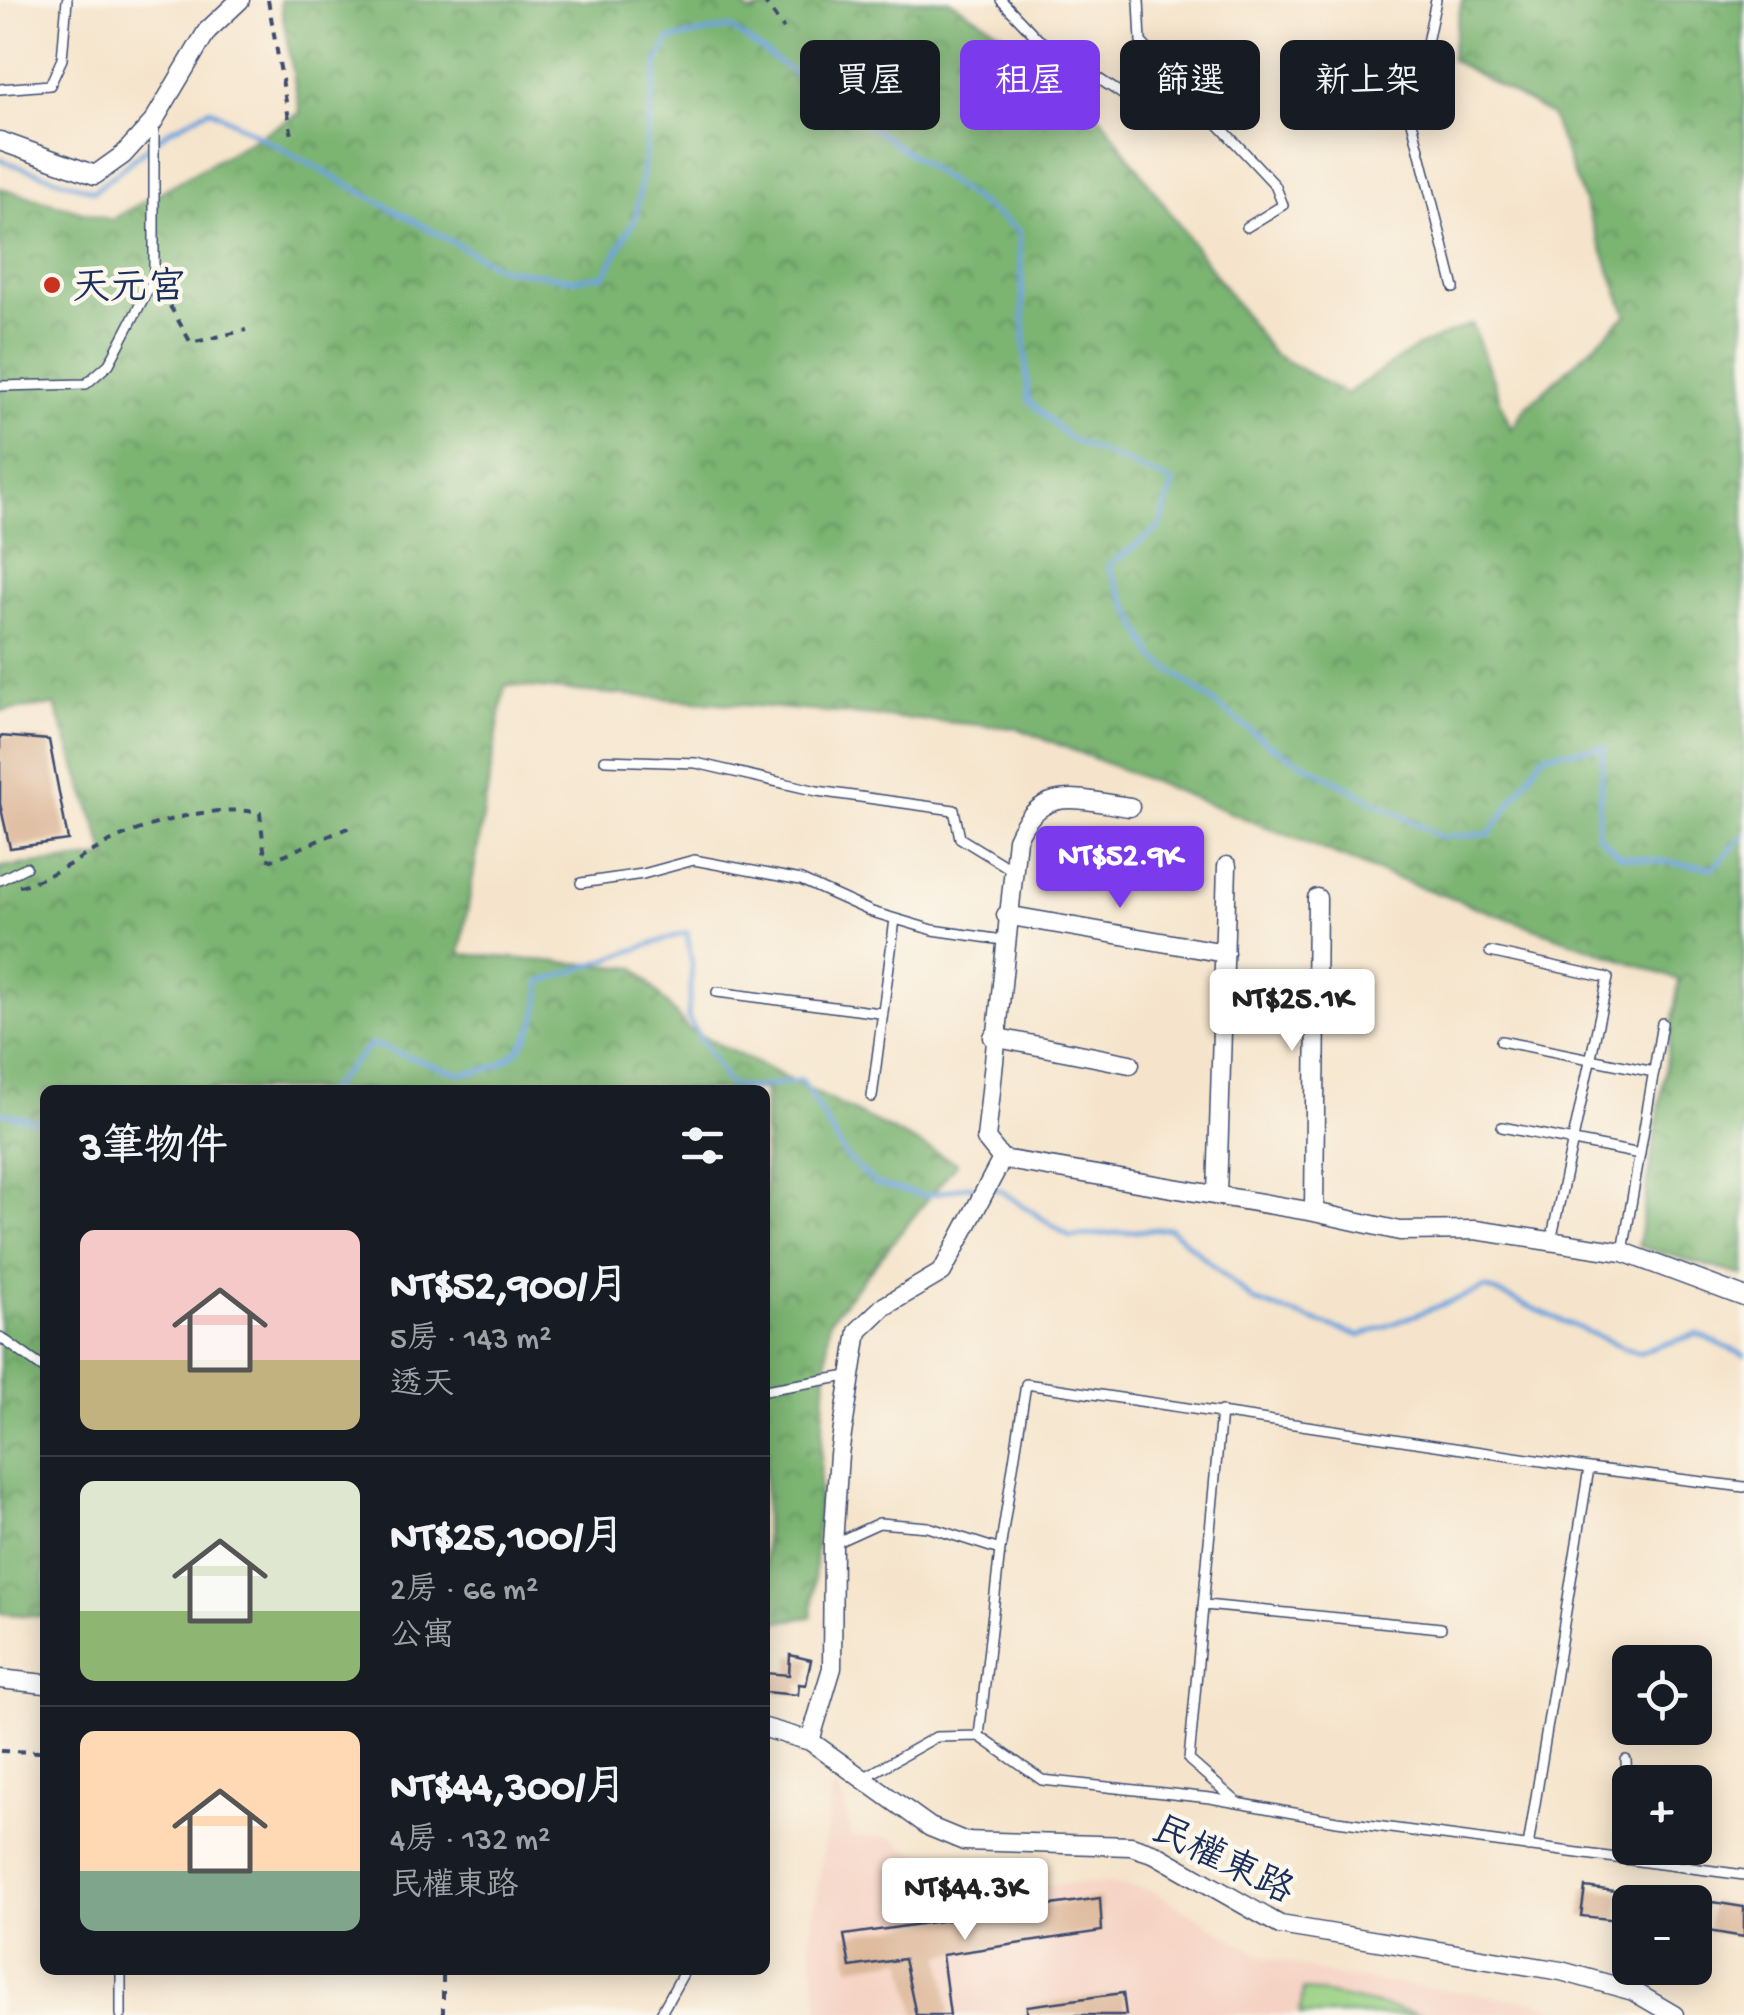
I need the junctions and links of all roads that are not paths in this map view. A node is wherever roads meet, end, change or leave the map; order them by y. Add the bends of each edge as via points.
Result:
1 (67, 0) edge
2 (240, 0) edge
3 (1001, 0) edge
4 (1139, 0) edge
5 (1436, 0) edge
6 (0, 90) edge
7 (1120, 93) edge
8 (154, 127) junction
9 (0, 141) edge
10 (1247, 227) dead end
11 (1454, 288) dead end
12 (0, 386) edge
13 (606, 760) dead end
14 (1130, 807) dead end
15 (1227, 866) dead end
16 (26, 867) dead end
17 (1012, 870) junction
18 (0, 880) edge
19 (581, 883) dead end
20 (1317, 898) dead end
21 (1006, 915) junction
22 (895, 920) junction
23 (1004, 940) junction
24 (1490, 952) dead end
25 (1225, 954) junction
26 (716, 992) dead end
27 (880, 1013) junction
28 (1662, 1023) dead end
29 (993, 1037) junction
30 (1501, 1041) dead end
31 (1590, 1057) junction
32 (1130, 1064) dead end
33 (1654, 1072) junction
34 (872, 1096) dead end
35 (1502, 1127) dead end
36 (1572, 1141) junction
37 (1640, 1154) junction
38 (1002, 1159) junction
39 (1217, 1195) junction
40 (1314, 1212) junction
41 (1551, 1241) junction
42 (1622, 1252) junction
43 (1744, 1297) edge
44 (0, 1337) edge
45 (40, 1366) edge
46 (848, 1376) junction
47 (770, 1389) edge
48 (1221, 1411) junction
49 (1589, 1468) junction
50 (1744, 1487) edge
51 (832, 1544) junction
52 (1000, 1550) junction
53 (1206, 1605) junction
54 (1441, 1628) dead end
55 (0, 1679) edge
56 (40, 1683) edge
57 (770, 1733) edge
58 (979, 1736) junction
59 (810, 1741) junction
60 (1626, 1760) dead end
61 (1626, 1765) edge
62 (865, 1777) junction
63 (1239, 1804) junction
64 (1528, 1847) junction
65 (1612, 1858) edge
66 (1667, 1865) edge
67 (1744, 1876) edge
68 (121, 1975) edge
69 (682, 1975) edge
70 (122, 2015) edge
71 (660, 2015) edge
72 (1674, 2015) edge

1 - 6 lane via 62,59 50,85
2 - 8 street via 207,31
3 - 7 lane via 1038,40
4 - 10 lane via 1141,42 1274,184 1282,205
5 - 11 lane via 1411,118
8 - 9 street via 95,175
8 - 12 lane via 154,278 109,364 86,384
13 - 17 lane via 696,763 817,791 954,810 960,838
14 - 17 street via 1044,802 1028,814
15 - 25 street
16 - 18 lane
17 - 21 street
19 - 22 lane via 694,860 801,880
20 - 40 street
21 - 23 street
21 - 25 street
22 - 23 lane
22 - 27 lane
23 - 29 street
24 - 31 lane via 1608,978
25 - 39 street
26 - 27 lane
27 - 34 lane
28 - 33 lane
29 - 32 street
29 - 38 street via 986,1139
30 - 31 lane
31 - 33 lane
31 - 36 lane
33 - 37 lane
35 - 36 lane
36 - 37 lane
36 - 41 lane
37 - 42 lane
38 - 39 street
38 - 46 street via 942,1272 882,1307 858,1331
39 - 40 street
40 - 41 street via 1400,1232 1475,1230
41 - 42 street
42 - 43 street
44 - 45 lane
46 - 47 lane
46 - 51 street
48 - 49 lane
48 - 52 lane via 1026,1384
48 - 53 lane
49 - 50 lane
49 - 64 lane
51 - 52 lane via 879,1523 928,1527
51 - 59 street via 832,1668
52 - 58 lane
53 - 54 lane
53 - 63 lane via 1189,1760
55 - 56 street
57 - 59 street, 民權東路
58 - 62 lane via 936,1736
58 - 63 lane via 1042,1780
59 - 62 street, 民權東路
60 - 61 lane
62 - 72 street, 民權東路 via 930,1828 964,1841 1131,1846 1280,1925 1561,1970 1633,1991
63 - 64 lane
64 - 65 lane
66 - 67 lane
68 - 70 lane
69 - 71 lane

